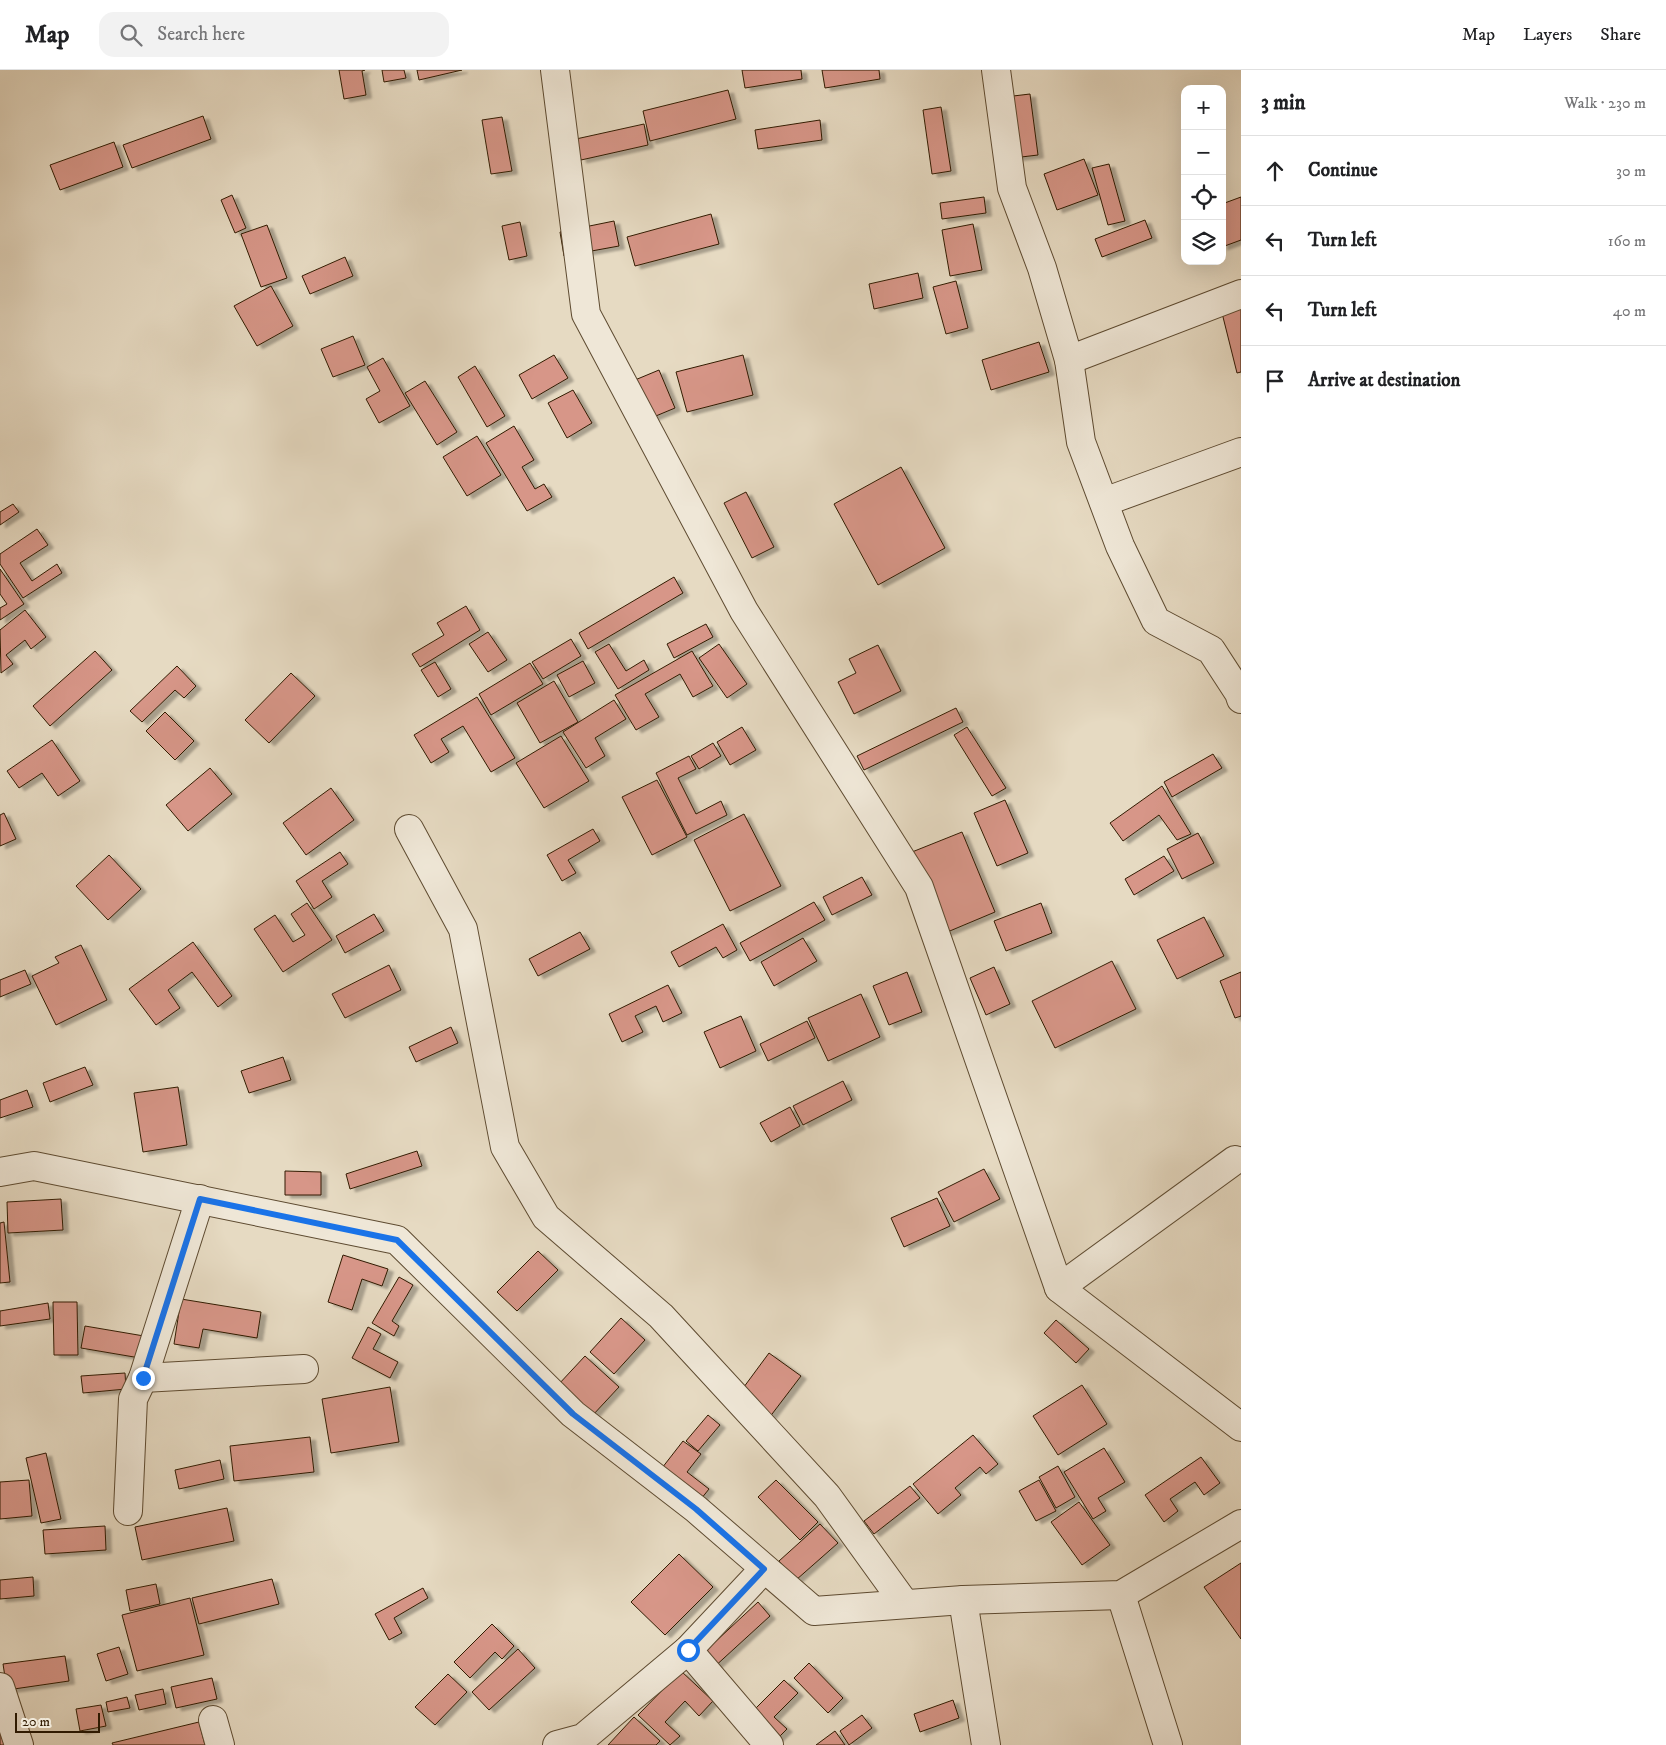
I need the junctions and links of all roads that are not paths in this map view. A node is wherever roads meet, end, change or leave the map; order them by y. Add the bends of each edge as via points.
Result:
1 (555, 70) edge
2 (996, 70) edge
3 (1241, 294) edge
4 (1069, 360) junction
5 (1241, 452) edge
6 (1104, 502) junction
7 (1241, 698) edge
8 (409, 829) dead end
9 (1235, 1160) dead end
10 (0, 1172) edge
11 (200, 1199) junction
12 (1059, 1288) junction
13 (304, 1369) dead end
14 (143, 1378) junction
15 (1241, 1426) edge
16 (128, 1510) dead end
17 (1241, 1524) edge
18 (764, 1569) junction
19 (1121, 1594) junction
20 (963, 1600) junction
21 (905, 1604) junction
22 (688, 1650) junction
23 (0, 1687) edge
24 (584, 1741) edge
25 (19, 1745) edge
26 (557, 1745) edge
27 (769, 1745) edge
28 (986, 1745) edge
29 (1168, 1745) edge

1 - 12 street via 586,314 744,611 919,887
2 - 4 street via 1012,188 1042,268
3 - 4 street
4 - 6 street via 1081,442
5 - 6 street
6 - 7 street via 1120,546 1156,622 1211,650
8 - 21 street via 463,929 504,1147 546,1217 661,1316 827,1496
9 - 12 street
10 - 11 street via 34,1166
11 - 14 street
11 - 18 street via 397,1240 573,1414 696,1509
12 - 15 street
13 - 14 street
14 - 16 street via 133,1399
17 - 19 street
18 - 21 street via 814,1611
18 - 22 street
19 - 20 street
19 - 29 street
20 - 21 street
20 - 28 street
22 - 24 street
22 - 27 street
23 - 25 street
24 - 26 street

